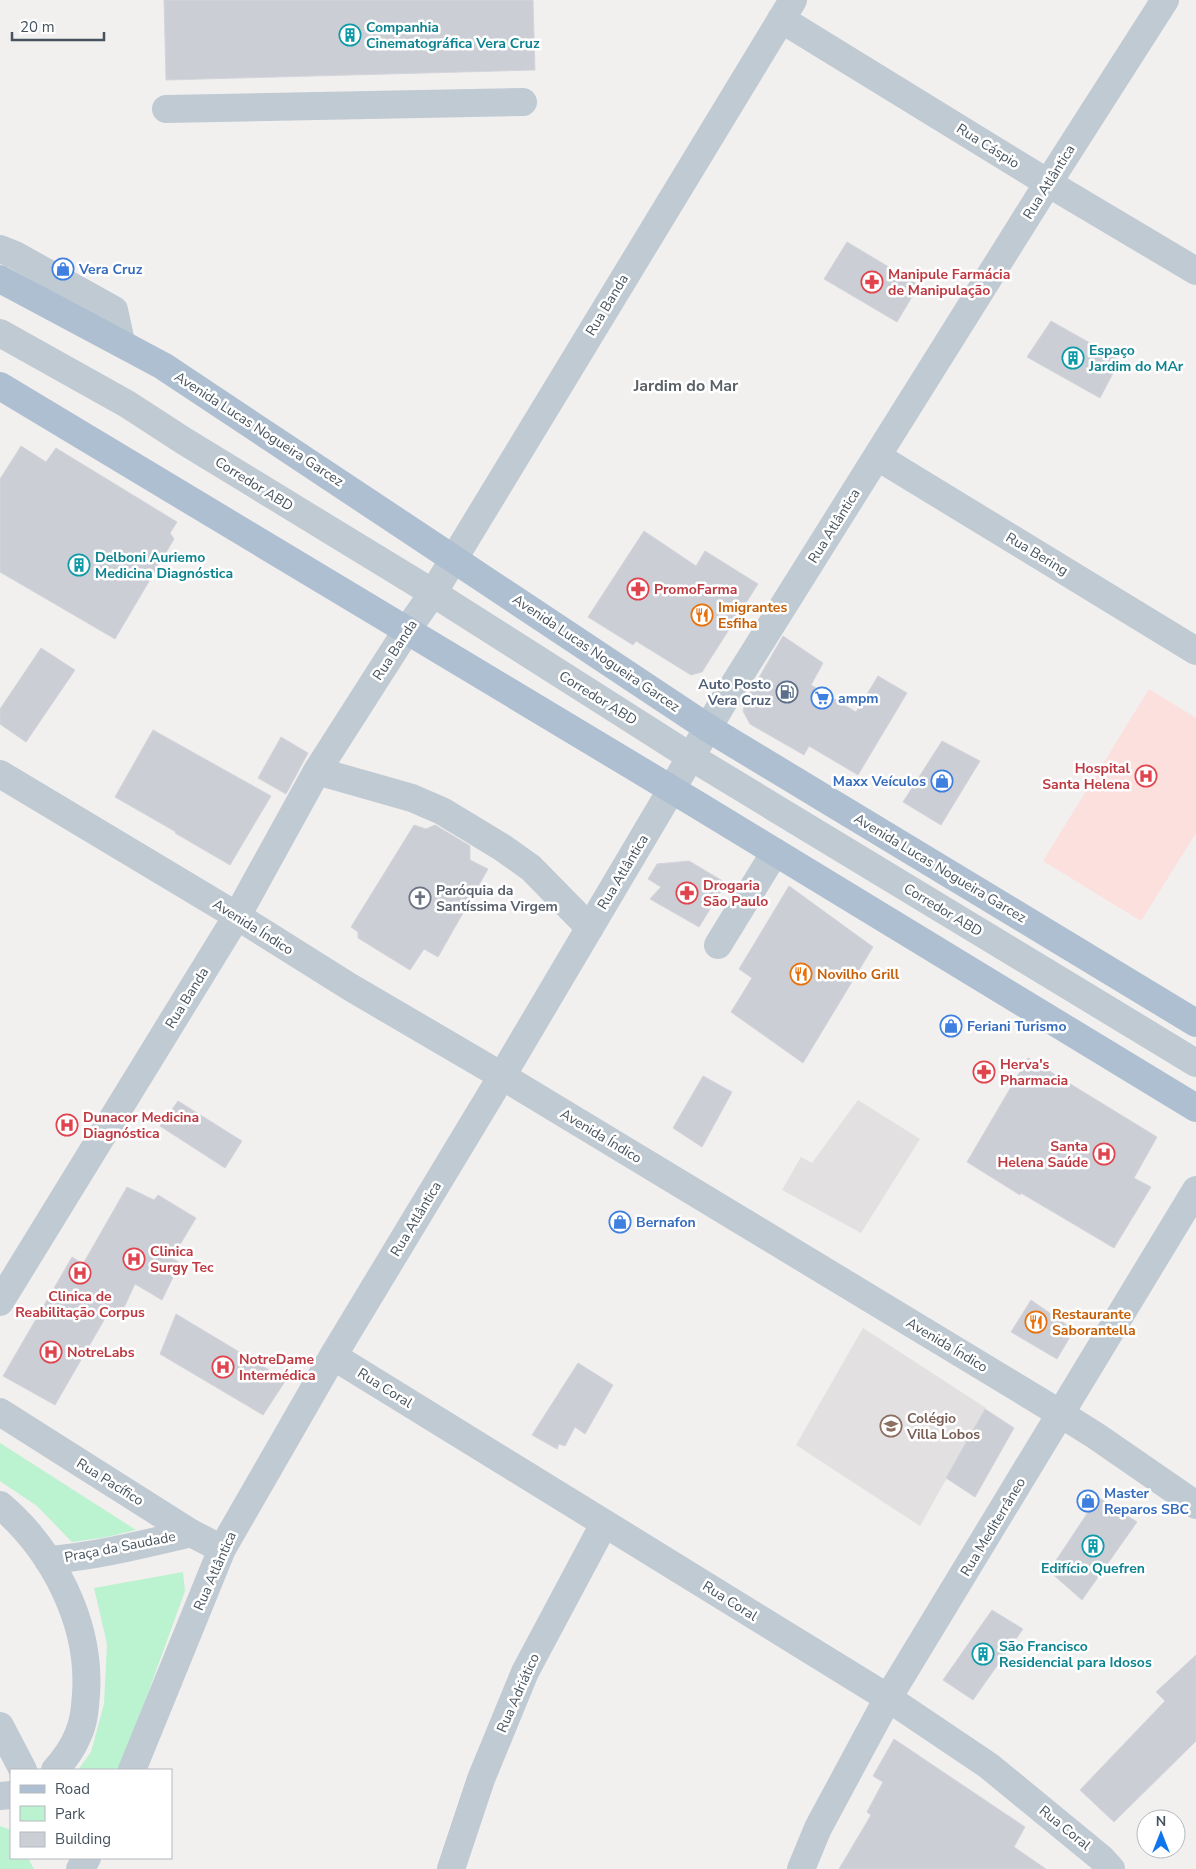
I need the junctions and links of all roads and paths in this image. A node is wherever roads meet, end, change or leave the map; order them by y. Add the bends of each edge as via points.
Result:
1 (1165, 0) edge
2 (787, 9) edge
3 (523, 102) dead end
4 (166, 109) dead end
5 (1048, 183) junction
6 (0, 249) edge
7 (1196, 271) edge
8 (0, 279) edge
9 (0, 333) edge
10 (121, 342) junction
11 (0, 386) edge
12 (878, 457) junction
13 (454, 558) junction
14 (433, 592) junction
15 (407, 630) junction
16 (1196, 651) edge
17 (708, 728) junction
18 (691, 757) junction
19 (317, 771) junction
20 (0, 774) edge
21 (672, 790) junction
22 (775, 852) junction
23 (237, 916) junction
24 (590, 928) junction
25 (718, 945) dead end
26 (1196, 1023) edge
27 (1196, 1063) edge
28 (502, 1076) junction
29 (1196, 1108) edge
30 (1196, 1190) edge
31 (0, 1302) edge
32 (333, 1356) junction
33 (0, 1412) edge
34 (1061, 1414) junction
35 (0, 1505) edge
36 (1196, 1505) edge
37 (604, 1524) junction
38 (191, 1533) junction
39 (222, 1549) junction
40 (48, 1560) junction
41 (888, 1698) junction
42 (0, 1726) edge
43 (22, 1769) edge
44 (56, 1769) edge
45 (132, 1769) edge
46 (86, 1859) edge
47 (78, 1869) edge
48 (451, 1869) edge
49 (801, 1869) edge
50 (1111, 1869) edge

1 - 5 street, Rua Atlântica
2 - 5 street, Rua Cáspio
2 - 13 street, Rua Banda
3 - 4 street
5 - 7 street, Rua Cáspio
5 - 12 street, Rua Atlântica
6 - 10 street via 114,310
8 - 10 main road, Avenida Lucas Nogueira Garcez
9 - 14 street, Corredor ABD via 127,404
10 - 13 main road, Avenida Lucas Nogueira Garcez via 163,366
11 - 15 main road
12 - 16 street, Rua Bering
12 - 17 street, Rua Atlântica
13 - 14 street, Rua Banda
13 - 17 main road, Avenida Lucas Nogueira Garcez
14 - 15 street, Rua Banda
14 - 18 street, Corredor ABD
15 - 19 street, Rua Banda
15 - 21 main road
17 - 18 street, Rua Atlântica
17 - 26 main road, Avenida Lucas Nogueira Garcez
18 - 21 street, Rua Atlântica
18 - 27 street, Corredor ABD
19 - 23 street, Rua Banda
19 - 24 street via 412,798 442,811 504,848 530,868
20 - 23 street, Avenida Índico
21 - 22 main road
21 - 24 street, Rua Atlântica
22 - 25 street
22 - 29 main road
23 - 28 street, Avenida Índico
23 - 31 street, Rua Banda
24 - 28 street, Rua Atlântica
28 - 32 street, Rua Atlântica
28 - 34 street, Avenida Índico
30 - 34 street, Rua Mediterrâneo
32 - 37 street, Rua Coral
32 - 39 street, Rua Atlântica
33 - 38 street, Rua Pacífico
34 - 36 street, Avenida Índico
34 - 41 street, Rua Mediterrâneo
35 - 40 street, Praça da Saudade via 32,1537
37 - 41 street, Rua Coral
37 - 48 street, Rua Adriático via 525,1672 481,1779
38 - 39 street, Rua Pacífico
38 - 40 street, Praça da Saudade via 136,1546
39 - 45 street, Rua Atlântica
40 - 44 street, Praça da Saudade via 72,1608 82,1642 87,1679 85,1715 78,1736
41 - 49 street, Rua Mediterrâneo via 818,1828
41 - 50 street, Rua Coral via 989,1766
42 - 43 street
46 - 47 street

